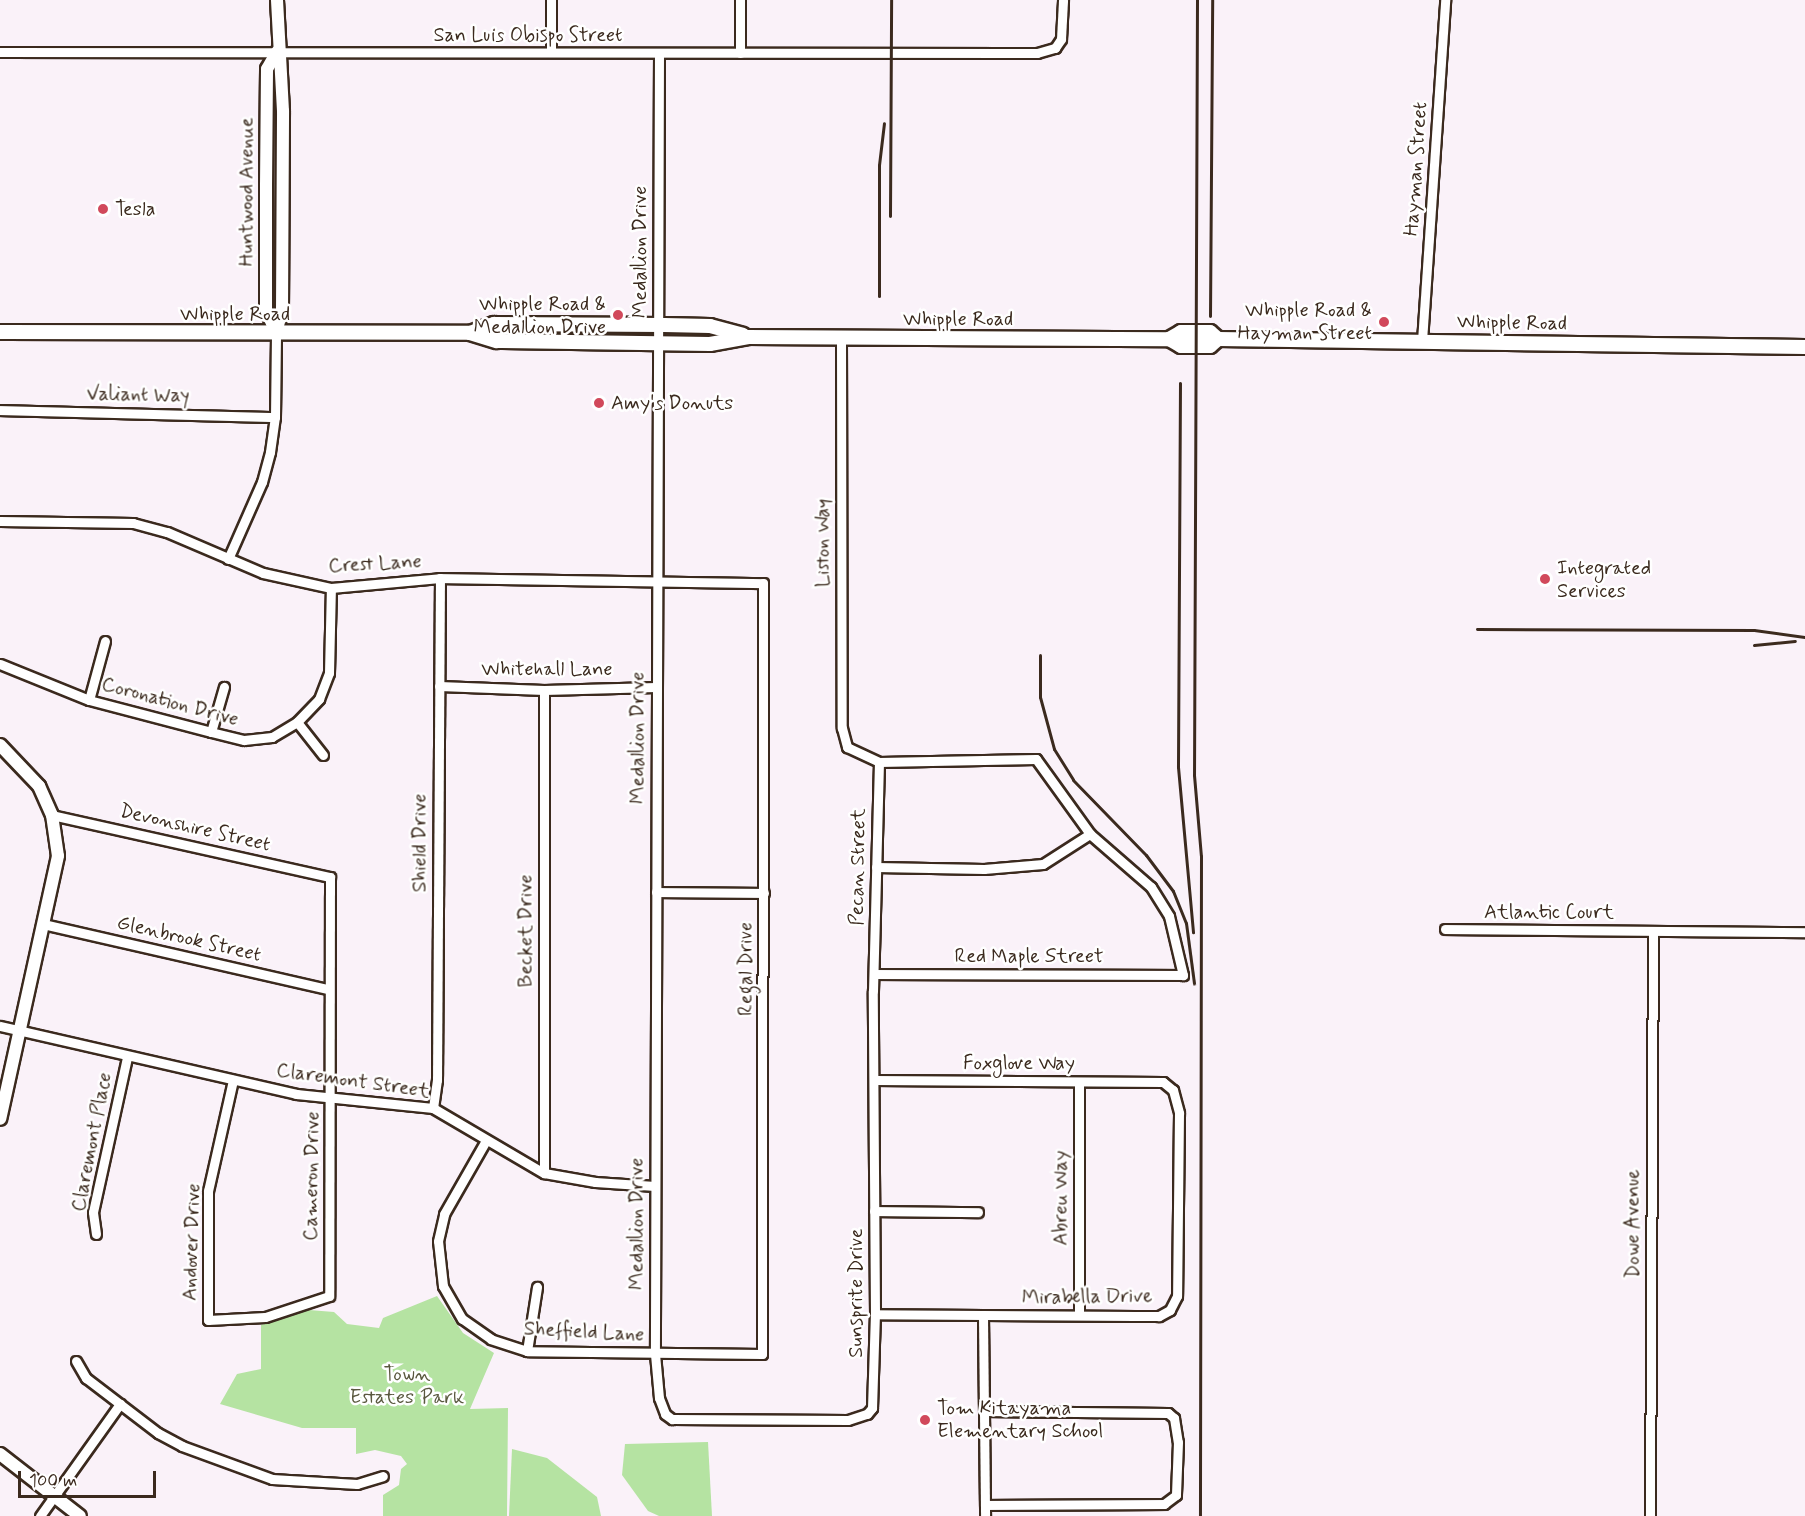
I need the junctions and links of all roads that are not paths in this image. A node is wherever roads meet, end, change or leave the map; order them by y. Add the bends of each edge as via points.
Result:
1 (277, 0) edge
2 (551, 0) edge
3 (740, 0) edge
4 (1063, 0) edge
5 (1445, 0) edge
6 (0, 52) edge
7 (277, 52) junction
8 (551, 52) junction
9 (659, 53) junction
10 (740, 53) junction
11 (658, 325) junction
12 (0, 332) edge
13 (276, 333) junction
14 (470, 333) junction
15 (747, 337) junction
16 (841, 338) junction
17 (1422, 341) junction
18 (658, 343) junction
19 (1805, 347) edge
20 (0, 410) edge
21 (275, 417) junction
22 (0, 521) edge
23 (228, 559) junction
24 (440, 578) junction
25 (655, 581) junction
26 (763, 584) joint
27 (331, 588) junction
28 (105, 641) dead end
29 (0, 664) edge
30 (439, 686) junction
31 (224, 687) dead end
32 (656, 687) junction
33 (544, 690) junction
34 (89, 700) junction
35 (297, 722) junction
36 (211, 732) junction
37 (0, 745) edge
38 (323, 755) dead end
39 (879, 762) junction
40 (52, 815) junction
41 (1090, 834) junction
42 (876, 867) junction
43 (330, 877) joint
44 (656, 891) junction
45 (764, 893) junction
46 (43, 924) junction
47 (1445, 929) dead end
48 (1653, 931) junction
49 (1805, 932) edge
50 (874, 974) junction
51 (327, 989) junction
52 (0, 1026) edge
53 (19, 1031) junction
54 (127, 1057) junction
55 (233, 1080) junction
56 (874, 1080) junction
57 (1079, 1082) junction
58 (1163, 1083) joint
59 (332, 1099) junction
60 (433, 1108) junction
61 (0, 1119) edge
62 (485, 1142) junction
63 (544, 1173) junction
64 (655, 1186) junction
65 (874, 1211) junction
66 (978, 1212) dead end
67 (96, 1234) dead end
68 (537, 1287) dead end
69 (328, 1296) joint
70 (875, 1314) junction
71 (1079, 1315) junction
72 (983, 1317) junction
73 (527, 1351) junction
74 (655, 1354) junction
75 (762, 1354) joint
76 (76, 1361) dead end
77 (120, 1404) junction
78 (984, 1411) junction
79 (672, 1419) joint
80 (0, 1454) edge
81 (383, 1476) dead end
82 (54, 1498) junction
83 (985, 1505) junction
84 (40, 1516) edge
85 (80, 1516) edge
86 (985, 1516) edge
87 (1650, 1516) edge

1 - 7 street, Huntwood Avenue
2 - 8 street
3 - 10 street
4 - 10 street, San Luis Obispo Street via 1061,39 1055,48 1037,53
5 - 17 street, Hayman Street
6 - 7 street, San Luis Obispo Street
7 - 8 street, San Luis Obispo Street
7 - 13 street, Huntwood Avenue via 283,70 283,161 282,310
8 - 9 street, San Luis Obispo Street
9 - 10 street, San Luis Obispo Street
9 - 11 street, Medallion Drive
11 - 14 main road, Whipple Road via 494,324
11 - 15 main road, Whipple Road via 710,326
11 - 18 street, Medallion Drive
12 - 13 main road, Whipple Road
13 - 14 main road, Whipple Road
13 - 21 street, Huntwood Avenue
14 - 18 main road, Whipple Road via 497,341
15 - 16 main road, Whipple Road
15 - 18 main road, Whipple Road via 710,344
16 - 17 main road, Whipple Road via 1169,339 1181,346 1210,346 1218,339
16 - 39 street, Liston Way via 842,728 846,747
17 - 19 main road, Whipple Road
18 - 25 street, Medallion Drive
20 - 21 street, Valiant Way
21 - 23 street, Huntwood Avenue via 262,482
22 - 23 street, Crest Lane via 133,523 167,532
23 - 27 street, Crest Lane via 262,573
24 - 25 street, Crest Lane
24 - 27 street, Crest Lane
24 - 30 street, Shield Drive
25 - 26 street, Crest Lane
25 - 32 street, Medallion Drive
26 - 45 street, Regal Drive
27 - 35 street, Coronation Drive via 328,673 319,699
28 - 34 street
29 - 34 street, Coronation Drive
30 - 33 street, Whitehall Lane
30 - 60 street, Shield Drive
31 - 36 street
32 - 33 street, Whitehall Lane
32 - 44 street, Medallion Drive
33 - 63 street, Becket Drive
34 - 36 street, Coronation Drive
35 - 36 street, Coronation Drive via 272,736 244,740
35 - 38 street
37 - 40 street via 39,786
39 - 41 street via 1036,759
39 - 42 street, Pecan Street
40 - 43 street, Devonshire Street
40 - 46 street via 58,856
41 - 42 street via 1043,864 984,869
41 - 50 street, Red Maple Street via 1151,887 1169,916 1183,975
42 - 50 street, Pecan Street
43 - 51 street, Cameron Drive
44 - 45 street
44 - 64 street, Medallion Drive
45 - 75 street, Regal Drive
46 - 51 street, Glenbrook Street
46 - 53 street
47 - 48 street, Atlantic Court
48 - 49 street, Atlantic Court
48 - 87 street, Dowe Avenue
50 - 56 street, Sunsprite Drive
51 - 59 street, Cameron Drive
52 - 53 street, Claremont Street
53 - 54 street, Claremont Street
53 - 61 street
54 - 55 street, Claremont Street
54 - 67 street, Claremont Place via 93,1212
55 - 59 street, Claremont Street
55 - 69 street, Andover Drive via 208,1191 208,1320 265,1317
56 - 57 street, Foxglove Way
56 - 65 street, Sunsprite Drive
57 - 58 street, Foxglove Way
57 - 71 street, Abreu Way
58 - 71 street, Mirabella Drive via 1173,1090 1179,1113 1177,1296 1170,1310 1159,1316
59 - 60 street, Claremont Street
59 - 69 street, Cameron Drive
60 - 62 street, Claremont Street
62 - 63 street, Claremont Street
62 - 73 street, Sheffield Lane via 444,1214 438,1250 443,1286 462,1318 491,1339
63 - 64 street, Claremont Street via 595,1182
64 - 74 street, Medallion Drive
65 - 66 street
65 - 70 street, Sunsprite Drive
68 - 73 street
70 - 72 street, Mirabella Drive
70 - 79 street, Sunsprite Drive via 874,1394 867,1414 848,1420
71 - 72 street, Mirabella Drive
72 - 78 street
73 - 74 street, Sheffield Lane
74 - 75 street, Sheffield Lane
74 - 79 street, Medallion Drive via 659,1398 665,1414
76 - 77 street via 86,1378
77 - 81 street via 182,1446 272,1479 357,1484
77 - 82 street
78 - 83 street
78 - 83 street via 1168,1413 1174,1418 1178,1442 1176,1495 1153,1506
80 - 82 street
82 - 84 street
82 - 85 street
83 - 86 street

